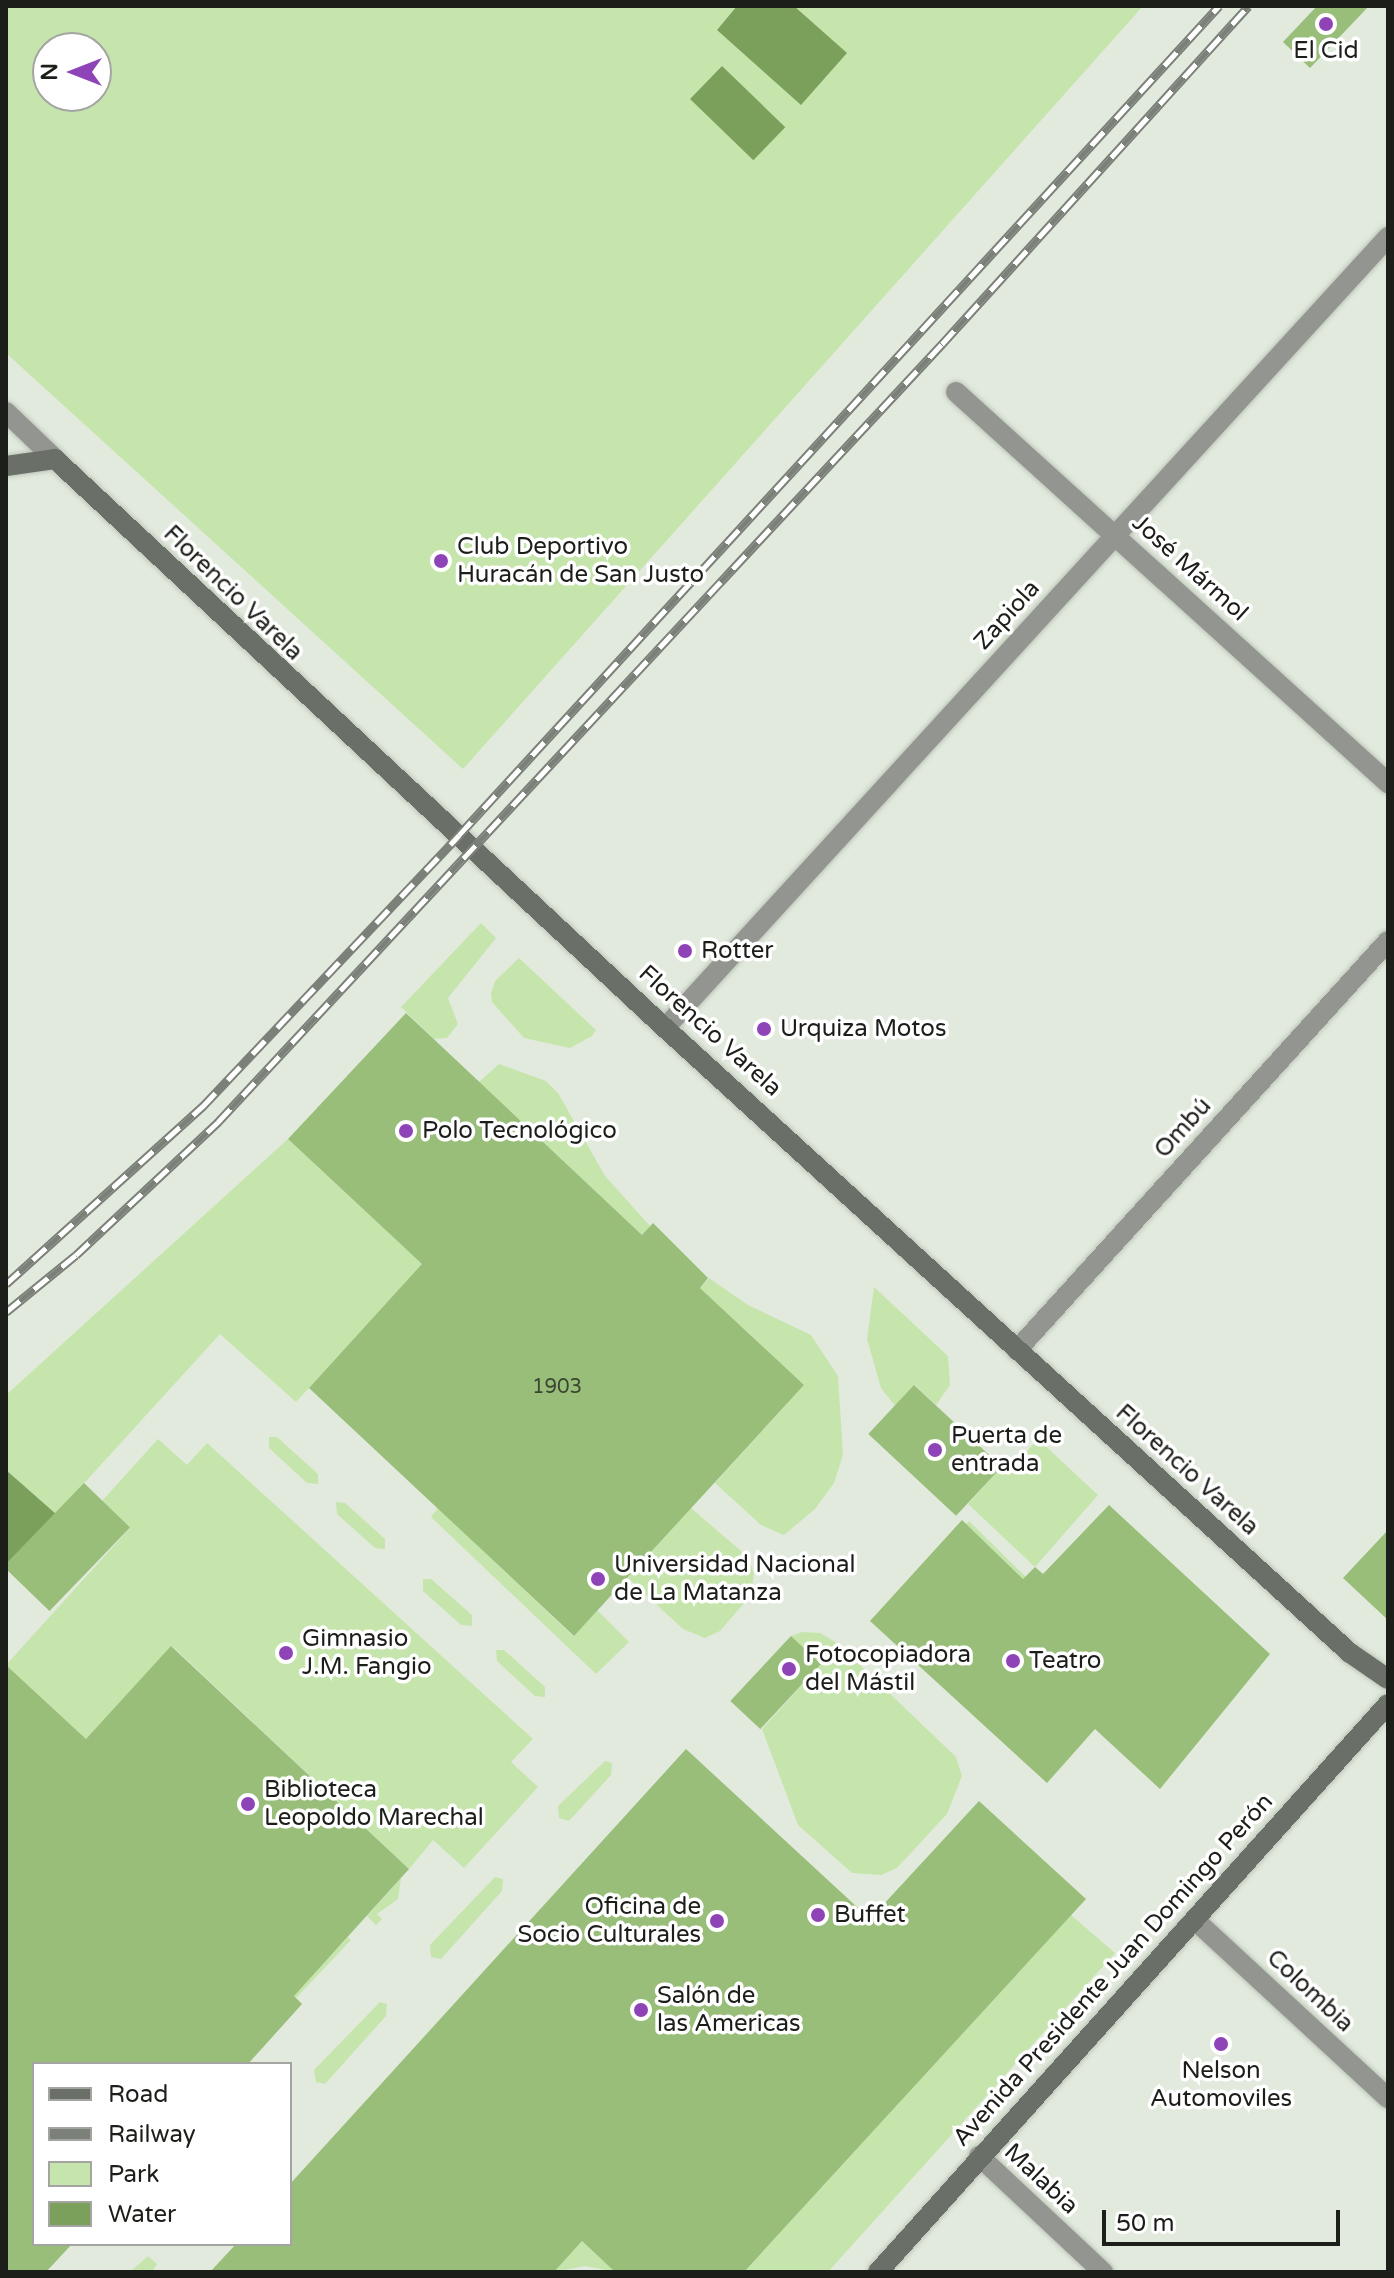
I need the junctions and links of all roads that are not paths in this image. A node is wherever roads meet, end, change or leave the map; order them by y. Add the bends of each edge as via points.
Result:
1 (1388, 237) edge
2 (956, 392) dead end
3 (6, 412) edge
4 (55, 459) junction
5 (6, 466) edge
6 (1115, 535) junction
7 (1388, 783) edge
8 (1388, 941) edge
9 (665, 1028) junction
10 (1017, 1350) junction
11 (1388, 1679) edge
12 (1388, 1704) edge
13 (1197, 1922) junction
14 (1388, 2098) edge
15 (979, 2156) junction
16 (878, 2272) edge
17 (1103, 2272) edge

1 - 6 street, Zapiola
2 - 6 street, José Mármol
3 - 4 street, Florencio Varela
4 - 5 main road
4 - 9 main road, Florencio Varela
6 - 7 street, José Mármol
6 - 9 street, Zapiola
8 - 10 street, Ombú
9 - 10 main road, Florencio Varela
10 - 11 main road, Florencio Varela via 1350,1653
12 - 13 main road, Avenida Presidente Juan Domingo Perón
13 - 14 street, Colombia
13 - 15 main road, Avenida Presidente Juan Domingo Perón
15 - 16 main road, Avenida Presidente Juan Domingo Perón
15 - 17 street, Malabia

